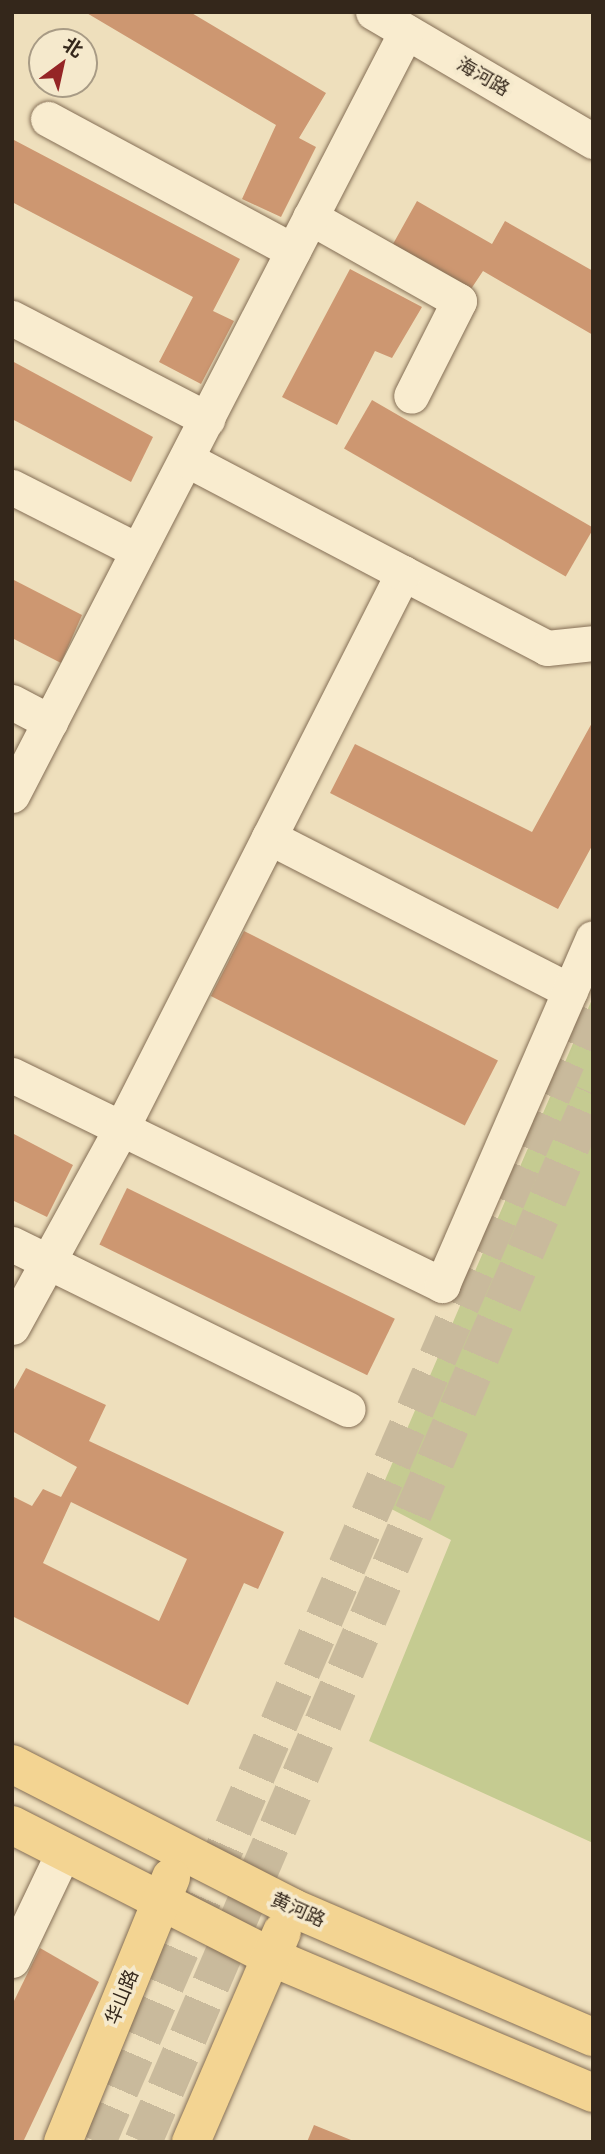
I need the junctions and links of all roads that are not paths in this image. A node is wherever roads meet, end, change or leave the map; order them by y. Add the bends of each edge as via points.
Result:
1 (373, 12) edge
2 (406, 32) junction
3 (48, 119) dead end
4 (593, 141) edge
5 (310, 217) junction
6 (293, 251) junction
7 (12, 318) edge
8 (411, 396) dead end
9 (206, 419) junction
10 (186, 458) junction
11 (12, 487) edge
12 (138, 551) junction
13 (403, 573) junction
14 (593, 643) edge
15 (12, 702) edge
16 (50, 722) junction
17 (12, 795) edge
18 (269, 837) junction
19 (593, 938) edge
20 (569, 991) junction
21 (12, 1075) edge
22 (123, 1125) junction
23 (12, 1244) edge
24 (48, 1261) junction
25 (12, 1327) edge
26 (348, 1409) dead end
27 (12, 1764) edge
28 (12, 1825) edge
29 (64, 1851) junction
30 (181, 1852) junction
31 (161, 1902) junction
32 (293, 1908) junction
33 (271, 1957) junction
34 (12, 1960) edge
35 (593, 2037) edge
36 (593, 2093) edge
37 (63, 2142) edge
38 (191, 2142) edge

1 - 2 street, 海河路
2 - 4 street, 海河路
2 - 5 street
3 - 6 street
5 - 6 street
5 - 8 street via 459,300
6 - 9 street
7 - 9 street
9 - 10 street
10 - 12 street
10 - 13 street
11 - 12 street
12 - 16 street
13 - 14 street via 547,648
13 - 18 street
15 - 16 street
16 - 17 street
18 - 20 street
18 - 22 street
19 - 20 street
20 - 22 street via 442,1285
21 - 22 street
22 - 24 street
23 - 24 street
24 - 25 street
24 - 26 street
27 - 30 main road, 黄河路
28 - 29 main road
29 - 31 main road
29 - 34 street
30 - 31 main road, 华山路
30 - 32 main road, 黄河路
31 - 33 main road
31 - 37 main road, 华山路
32 - 33 main road
32 - 35 main road, 黄河路
33 - 36 main road
33 - 38 main road

